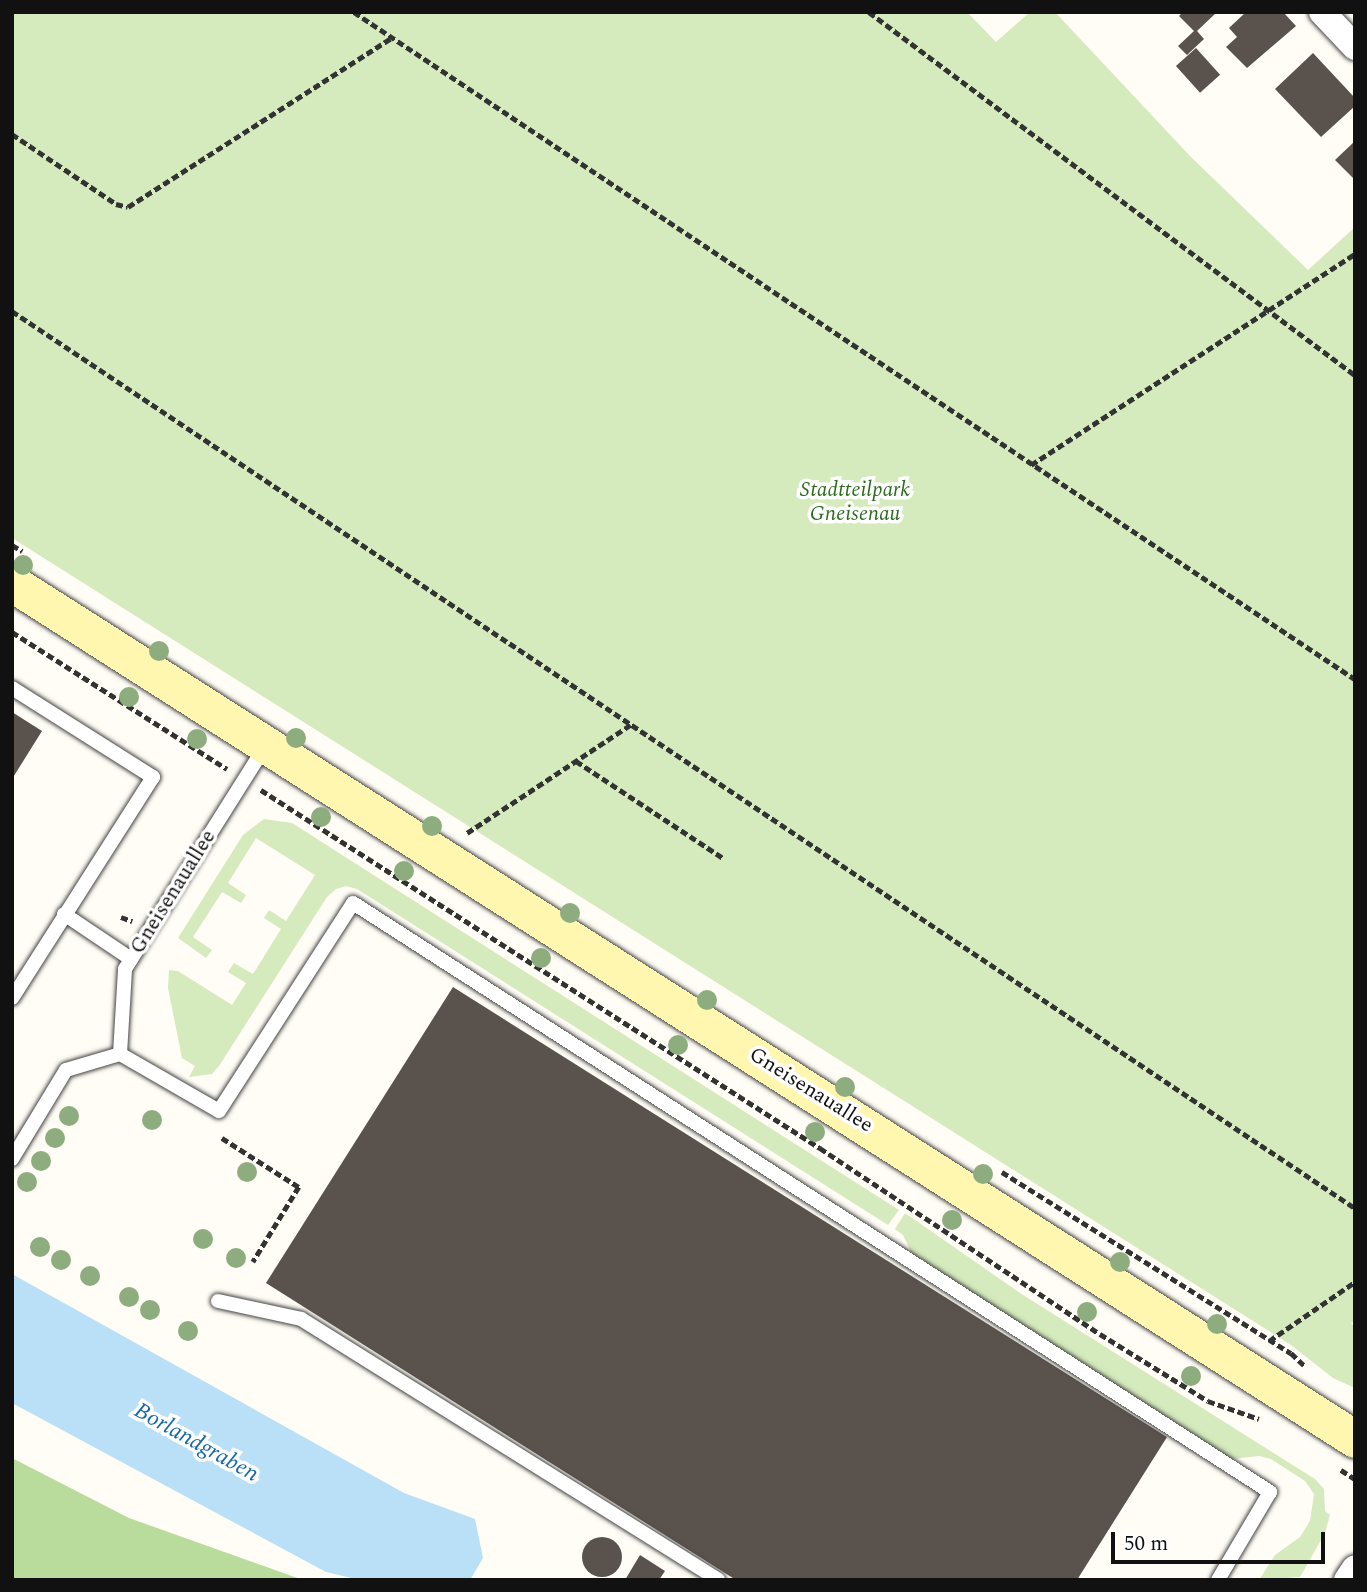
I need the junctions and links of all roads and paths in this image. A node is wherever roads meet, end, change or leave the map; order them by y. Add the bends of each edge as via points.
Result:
1 (354, 12) edge
2 (869, 12) edge
3 (1322, 12) edge
4 (391, 37) junction
5 (1355, 47) edge
6 (12, 134) edge
7 (1355, 254) edge
8 (12, 311) edge
9 (1268, 311) junction
10 (1355, 375) edge
11 (1031, 465) junction
12 (12, 583) edge
13 (12, 632) edge
14 (1355, 679) edge
15 (12, 688) edge
16 (630, 724) junction
17 (267, 744) junction
18 (576, 761) junction
19 (244, 780) junction
20 (467, 833) dead end
21 (723, 858) dead end
22 (64, 914) junction
23 (131, 959) junction
24 (12, 998) edge
25 (120, 1054) junction
26 (222, 1138) dead end
27 (12, 1158) edge
28 (1355, 1208) edge
29 (253, 1262) dead end
30 (1355, 1282) edge
31 (218, 1301) dead end
32 (1269, 1341) dead end
33 (1263, 1421) dead end
34 (1344, 1452) edge
35 (1355, 1479) edge
36 (1355, 1568) edge
37 (718, 1580) edge
38 (1218, 1580) edge
39 (1347, 1580) edge

1 - 4 path
2 - 9 path
3 - 5 street
4 - 6 path via 128,207 116,204
4 - 11 path
7 - 9 path
8 - 16 path
9 - 10 path
9 - 11 path
11 - 14 path
12 - 17 main road, Gneisenauallee
13 - 19 path
15 - 22 lane via 153,777
16 - 18 path
16 - 28 path
17 - 19 lane, Gneisenauallee
17 - 34 main road, Gneisenauallee
18 - 20 path
18 - 21 path
19 - 23 lane, Gneisenauallee
19 - 33 path via 832,1156 1100,1334 1208,1401
22 - 23 lane
22 - 24 lane
23 - 25 lane, Gneisenauallee via 125,969
25 - 27 lane via 66,1070
25 - 38 lane via 219,1111 353,903 1270,1492
26 - 29 path via 299,1187
30 - 32 path
31 - 37 lane via 301,1319
34 - 35 path
36 - 39 street

